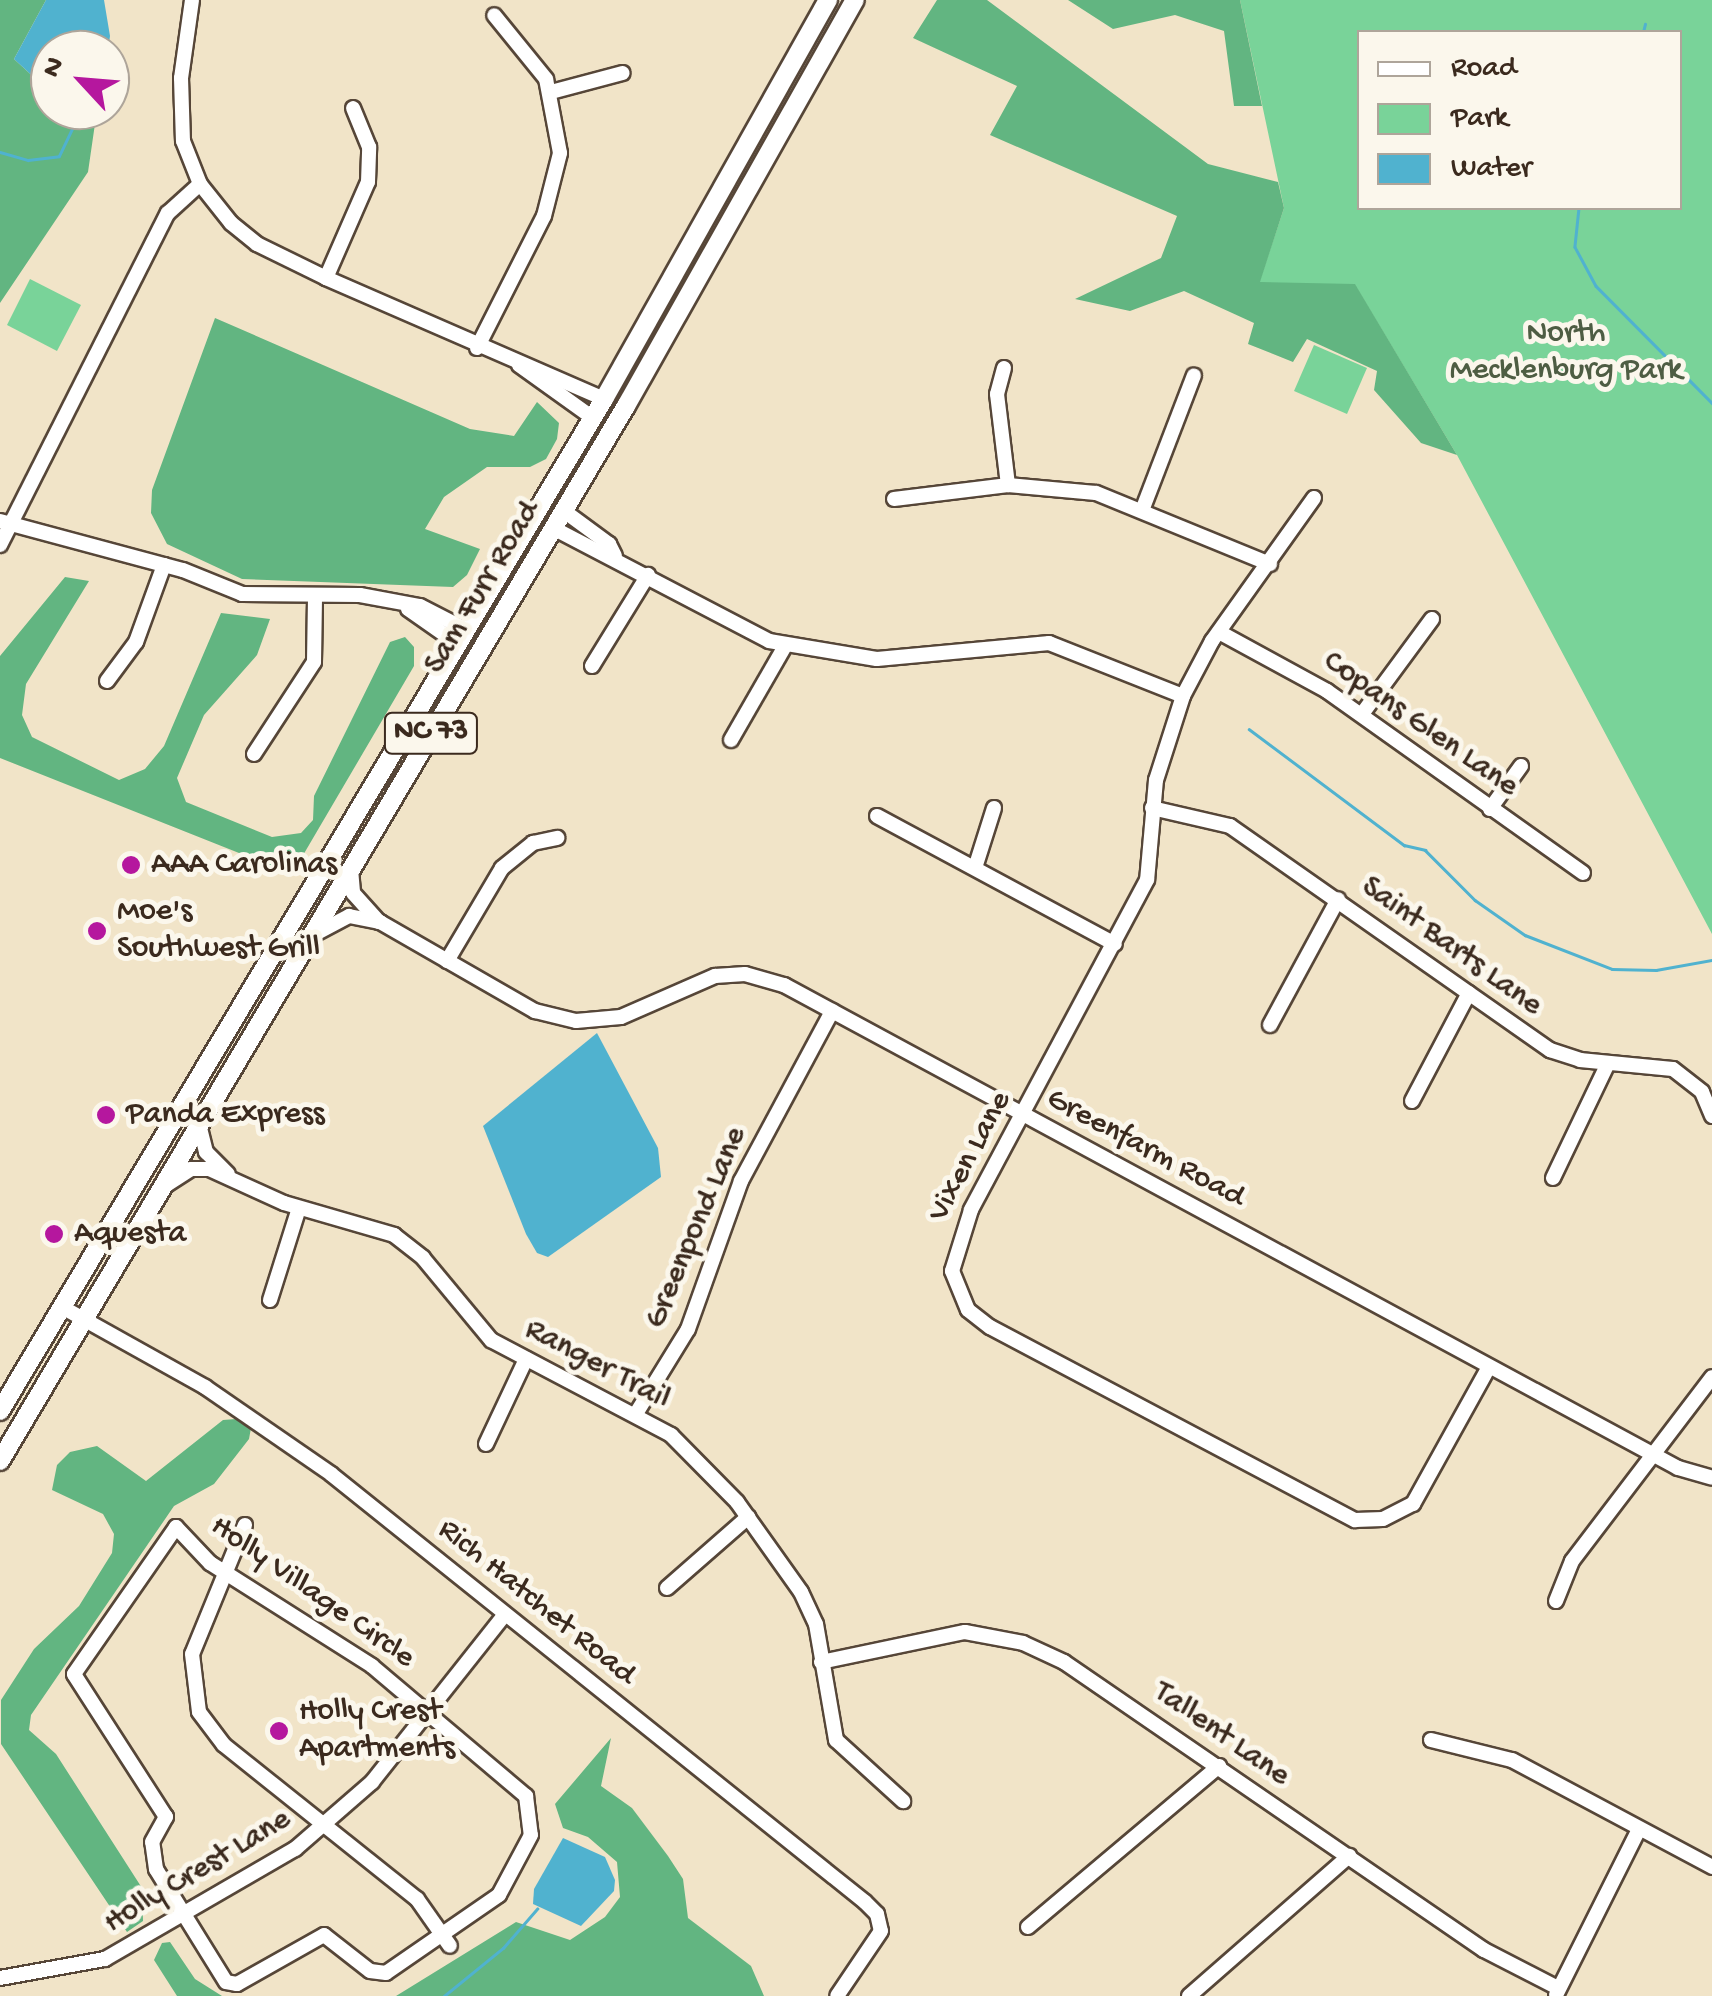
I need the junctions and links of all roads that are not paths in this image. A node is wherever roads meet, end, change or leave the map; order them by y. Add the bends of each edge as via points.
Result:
1 (192, 0) edge
2 (828, 0) edge
3 (842, 0) edge
4 (855, 0) edge
5 (494, 15) dead end
6 (623, 73) dead end
7 (551, 92) junction
8 (792, 105) junction
9 (353, 108) dead end
10 (200, 184) junction
11 (326, 278) junction
12 (644, 330) junction
13 (477, 348) junction
14 (519, 365) junction
15 (1004, 368) dead end
16 (1194, 375) dead end
17 (604, 399) junction
18 (592, 418) junction
19 (1008, 485) junction
20 (1314, 498) dead end
21 (894, 499) dead end
22 (1143, 508) junction
23 (564, 511) junction
24 (5, 523) edge
25 (554, 528) junction
26 (0, 545) edge
27 (614, 556) junction
28 (1270, 564) junction
29 (164, 565) junction
30 (648, 575) junction
31 (315, 595) junction
32 (1432, 618) dead end
33 (1219, 632) junction
34 (463, 637) junction
35 (785, 646) junction
36 (592, 666) dead end
37 (107, 681) dead end
38 (1183, 696) junction
39 (1362, 714) junction
40 (731, 740) dead end
41 (254, 754) dead end
42 (1521, 766) dead end
43 (994, 808) dead end
44 (1152, 808) junction
45 (1490, 809) junction
46 (384, 812) junction
47 (877, 816) dead end
48 (557, 838) dead end
49 (974, 868) junction
50 (350, 869) junction
51 (1583, 873) dead end
52 (1338, 899) junction
53 (380, 922) junction
54 (310, 937) junction
55 (1114, 944) junction
56 (446, 961) junction
57 (1469, 993) junction
58 (832, 1011) junction
59 (1270, 1025) dead end
60 (1608, 1062) junction
61 (1412, 1100) dead end
62 (1024, 1115) junction
63 (1712, 1116) edge
64 (199, 1124) junction
65 (229, 1174) junction
66 (1552, 1178) dead end
67 (162, 1188) junction
68 (299, 1208) junction
69 (270, 1300) dead end
70 (62, 1306) junction
71 (84, 1319) junction
72 (526, 1358) junction
73 (1489, 1367) junction
74 (1712, 1377) edge
75 (0, 1411) edge
76 (638, 1412) junction
77 (486, 1444) dead end
78 (1653, 1454) junction
79 (0, 1461) edge
80 (1712, 1478) edge
81 (748, 1517) junction
82 (246, 1525) dead end
83 (226, 1573) junction
84 (667, 1588) dead end
85 (1556, 1601) dead end
86 (505, 1614) junction
87 (821, 1662) junction
88 (428, 1712) junction
89 (1431, 1740) dead end
90 (1219, 1766) junction
91 (903, 1800) dead end
92 (326, 1824) junction
93 (1639, 1828) junction
94 (1350, 1856) junction
95 (1710, 1863) edge
96 (183, 1915) junction
97 (1028, 1927) dead end
98 (447, 1941) junction
99 (0, 1978) edge
100 (1557, 1992) edge
101 (838, 1996) edge
102 (1189, 1996) edge

1 - 10 street via 180,109
2 - 12 main road, Sam Furr Road / NC 73
3 - 8 main road
4 - 8 main road, Sam Furr Road / NC 73
5 - 7 street via 534,58
6 - 7 street
7 - 13 street via 560,141 555,186
8 - 23 main road, Sam Furr Road / NC 73
9 - 11 street via 369,147 368,182
10 - 11 street via 257,244
10 - 24 street via 168,213
11 - 13 street
12 - 17 main road, Sam Furr Road / NC 73
12 - 25 main road via 553,510
13 - 14 street
14 - 17 street
14 - 18 street
15 - 19 street via 997,394
16 - 22 street
17 - 18 main road, Sam Furr Road / NC 73
18 - 34 main road, Sam Furr Road / NC 73
19 - 21 street
19 - 22 street via 1096,493
20 - 28 street, Vixen Lane
22 - 28 street
23 - 25 main road, Sam Furr Road / NC 73
23 - 27 street via 609,544
24 - 26 street
24 - 29 street
25 - 27 street via 602,557
25 - 46 main road, Sam Furr Road / NC 73
27 - 30 street
28 - 33 street, Vixen Lane
29 - 31 street via 261,598
29 - 37 street via 136,642
30 - 35 street via 732,625
30 - 36 street
31 - 34 street via 420,606
31 - 41 street via 314,662
32 - 39 street
33 - 38 street, Vixen Lane
33 - 39 street, Copans Glen Lane
34 - 46 main road via 468,647
34 - 70 main road, Sam Furr Road / NC 73
35 - 38 street via 878,659 1049,643
35 - 40 street
38 - 44 street, Vixen Lane
39 - 45 street, Copans Glen Lane
42 - 45 street
43 - 49 street
44 - 52 street, Saint Barts Lane via 1216,818
44 - 55 street, Vixen Lane via 1147,880
45 - 51 street, Copans Glen Lane
46 - 50 main road, Sam Furr Road / NC 73
47 - 49 street
48 - 56 street via 533,843 502,868
49 - 55 street
50 - 53 street, Greenfarm Road via 353,893
50 - 54 main road, Sam Furr Road / NC 73
52 - 57 street, Saint Barts Lane
52 - 59 street
53 - 54 street via 349,916
53 - 56 street, Greenfarm Road
54 - 64 main road, Sam Furr Road / NC 73
55 - 62 street, Vixen Lane
56 - 58 street, Greenfarm Road via 535,1012 576,1022 621,1016 729,974 784,985
57 - 60 street, Saint Barts Lane via 1550,1050
57 - 61 street
58 - 62 street, Greenfarm Road
58 - 76 street, Greenpond Lane via 742,1181 688,1329
60 - 63 street, Saint Barts Lane via 1673,1069 1702,1092
60 - 66 street
62 - 73 street, Greenfarm Road
62 - 73 street, Vixen Lane via 971,1210 952,1263 968,1310 1030,1350 1326,1510 1369,1521 1404,1511 1421,1493
64 - 65 street, Ranger Trail via 206,1152
64 - 67 main road, Sam Furr Road / NC 73
65 - 67 street, Ranger Trail via 190,1170
65 - 68 street, Ranger Trail
67 - 71 main road, Sam Furr Road / NC 73
68 - 69 street
68 - 72 street, Ranger Trail via 394,1234 423,1258 476,1327
70 - 71 street, Rich Hatchet Road
70 - 75 main road, Sam Furr Road / NC 73
71 - 79 main road, Sam Furr Road / NC 73
71 - 86 street, Rich Hatchet Road via 262,1426
72 - 76 street, Ranger Trail
72 - 77 street
73 - 78 street, Greenfarm Road
74 - 78 street
76 - 81 street, Ranger Trail via 692,1454
78 - 80 street, Greenfarm Road
78 - 85 street via 1564,1573
81 - 84 street
81 - 87 street, Ranger Trail via 810,1607
82 - 83 street
83 - 88 street, Holly Village Circle via 372,1666
83 - 92 street via 192,1654 196,1704 224,1745
83 - 96 street, Holly Village Circle via 176,1527 74,1674 166,1817 151,1854
86 - 88 street, Holly Crest Lane
86 - 101 street, Rich Hatchet Road via 877,1914 878,1939
87 - 90 street, Tallent Lane via 926,1636 1008,1638 1064,1662
87 - 91 street, Ranger Trail via 836,1740
88 - 92 street, Holly Crest Lane via 372,1782
88 - 98 street, Holly Village Circle via 517,1785 532,1820 526,1850 499,1895
89 - 93 street via 1512,1760
90 - 94 street, Tallent Lane
90 - 97 street
92 - 96 street, Holly Crest Lane
92 - 98 street via 417,1899
93 - 95 street
93 - 100 street
94 - 100 street, Tallent Lane
94 - 102 street
96 - 98 street, Holly Village Circle via 221,1978 232,1984 317,1937 329,1937 381,1975
96 - 99 street, Holly Crest Lane via 105,1960

